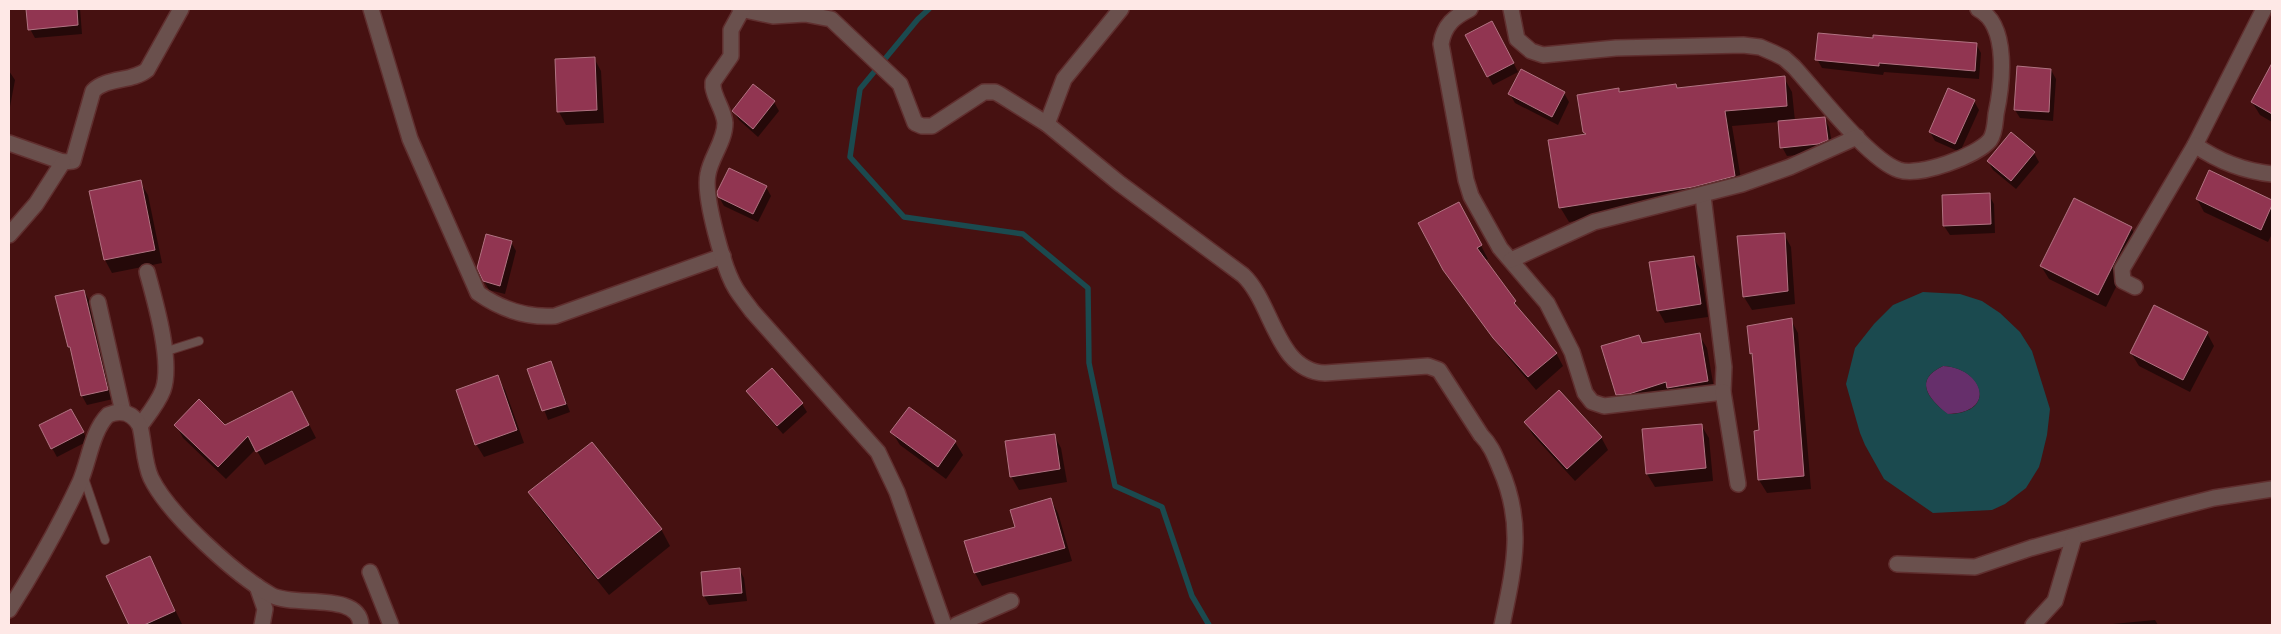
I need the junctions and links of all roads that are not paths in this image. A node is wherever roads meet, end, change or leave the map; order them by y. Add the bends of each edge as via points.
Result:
1 (181, 9) edge
2 (371, 9) edge
3 (741, 9) edge
4 (1121, 9) edge
5 (1470, 9) edge
6 (1511, 9) edge
7 (1978, 9) edge
8 (2264, 9) edge
9 (1046, 124) junction
10 (1857, 137) junction
11 (9, 143) edge
12 (2195, 145) junction
13 (63, 162) junction
14 (2272, 174) edge
15 (1703, 196) junction
16 (9, 235) edge
17 (723, 256) junction
18 (1511, 260) junction
19 (147, 272) dead end
20 (2135, 287) dead end
21 (98, 302) dead end
22 (199, 340) dead end
23 (164, 352) junction
24 (1723, 392) junction
25 (123, 412) junction
26 (140, 426) junction
27 (82, 475) junction
28 (1738, 484) dead end
29 (2272, 489) edge
30 (2074, 537) junction
31 (105, 540) dead end
32 (1897, 564) dead end
33 (370, 572) dead end
34 (257, 586) junction
35 (1011, 601) dead end
36 (9, 610) edge
37 (262, 625) edge
38 (361, 625) edge
39 (391, 625) edge
40 (944, 625) edge
41 (956, 625) edge
42 (1502, 625) edge
43 (2033, 625) edge

1 - 13 street via 147,70 93,91 73,161
2 - 17 street via 410,139 478,294 511,311 532,316 555,316
3 - 9 street via 773,16 805,14 831,19 900,84 915,123 922,126 932,126 980,94 990,92 999,94
3 - 17 street via 732,30 731,56 713,87 725,125 707,180
4 - 9 street via 1067,75
5 - 18 street via 1453,19 1442,36 1446,78 1466,180 1500,248
6 - 10 street via 1517,39 1531,51 1543,55 1616,48 1728,45 1760,48 1784,58 1794,67
7 - 10 street via 1991,21 2003,65 1998,108 1989,141 1950,163 1908,172 1898,170 1876,156
8 - 12 street
9 - 42 street via 1249,280 1280,338 1309,371 1325,373 1428,366 1439,370 1490,444 1508,485 1516,524 1513,570
10 - 15 street via 1774,173
11 - 13 street
12 - 14 street via 2227,163
12 - 20 street via 2122,270 2123,281
13 - 16 street via 23,222
15 - 18 street via 1594,222
15 - 24 street via 1724,367
17 - 40 street via 736,289 752,311 878,452 897,492
18 - 24 street via 1547,303 1572,352 1585,393 1592,402 1604,406
19 - 23 street
21 - 25 street
22 - 23 lane
23 - 26 street via 163,389
24 - 28 street
25 - 26 street via 136,418
25 - 27 street via 112,413 105,418
26 - 34 street via 151,477 165,500 204,540
27 - 31 lane
27 - 36 street via 47,547
29 - 30 street via 2214,498
30 - 32 street via 1975,567
30 - 43 street via 2055,600
33 - 39 street
34 - 37 street via 265,610
34 - 38 street via 286,600 345,605 358,614
35 - 41 street

